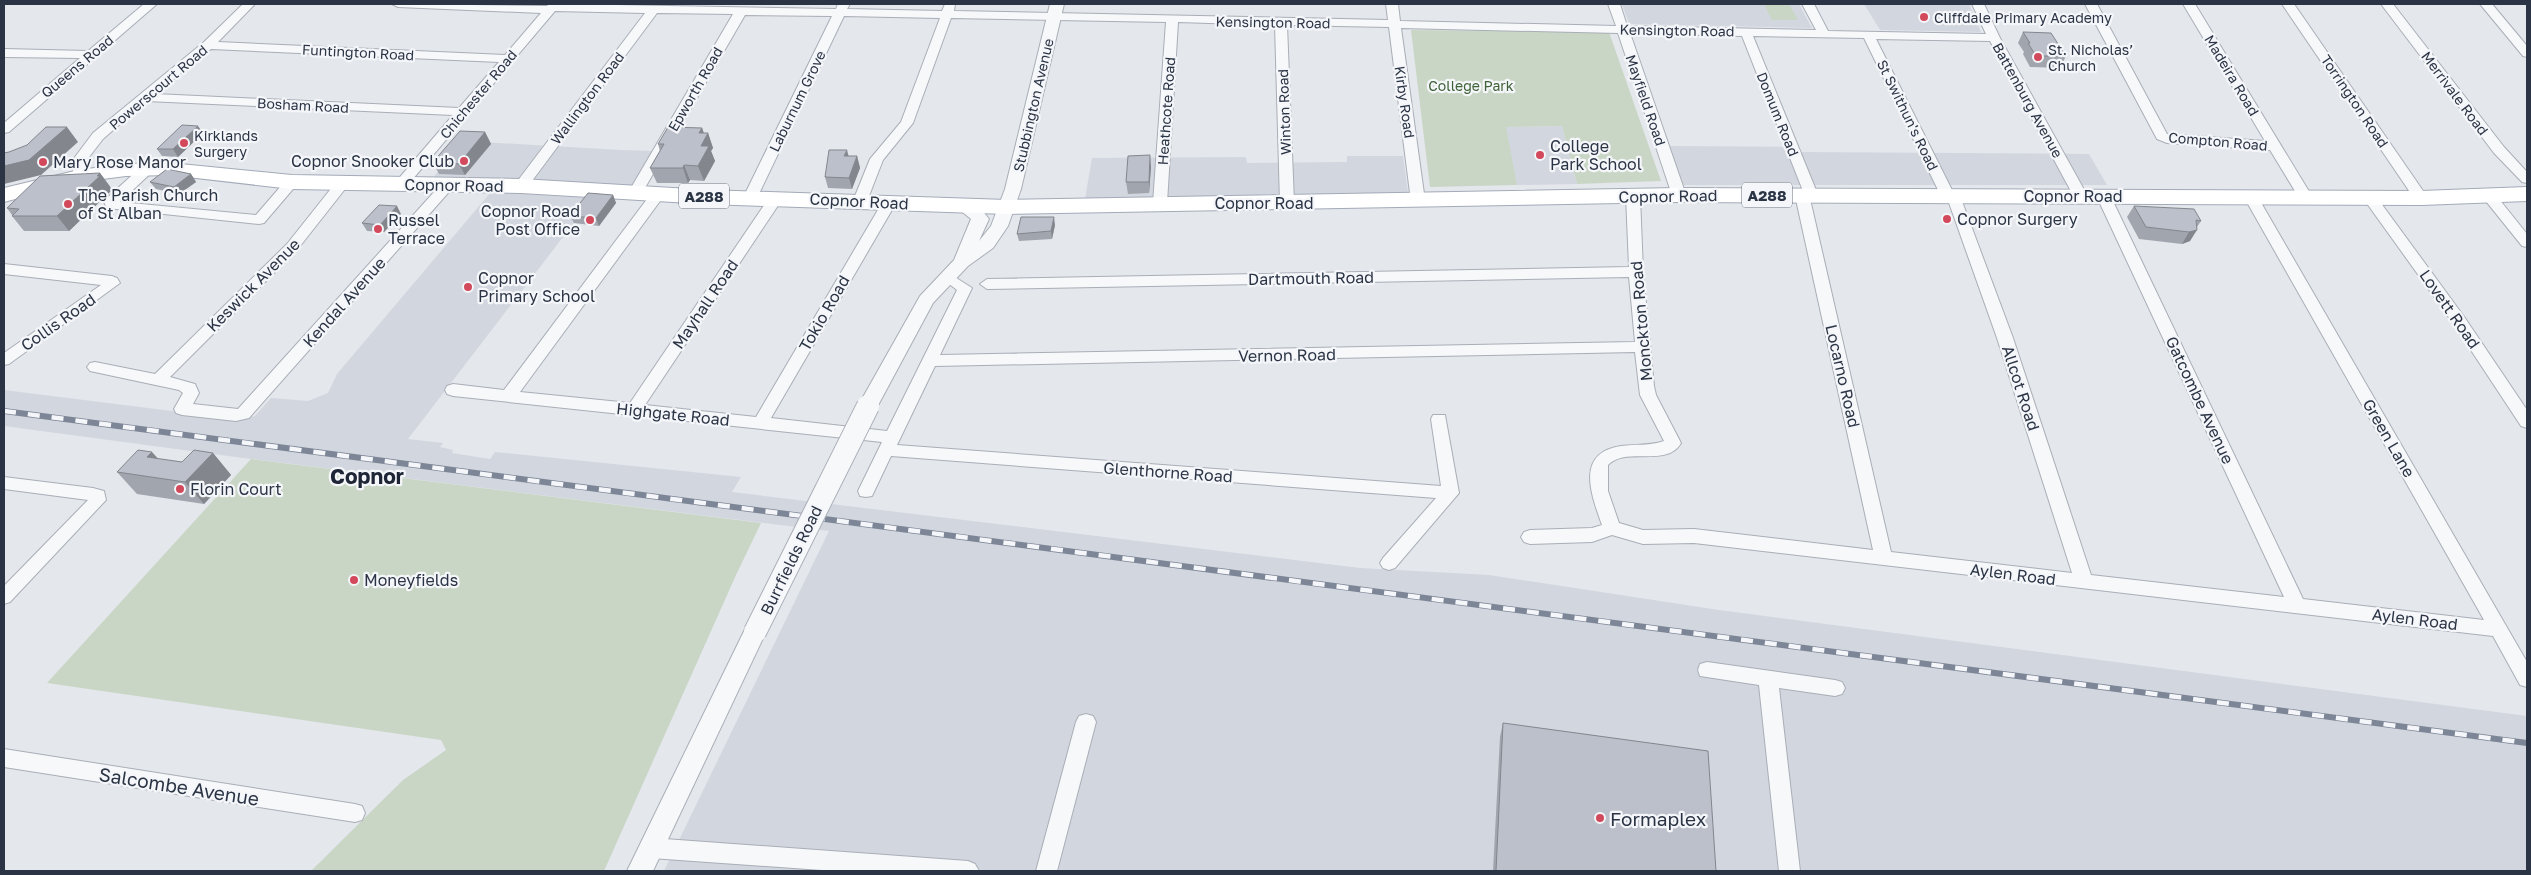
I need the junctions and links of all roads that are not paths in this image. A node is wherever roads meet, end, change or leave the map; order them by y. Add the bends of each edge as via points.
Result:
1 (151, 4) edge
2 (249, 4) edge
3 (398, 4) edge
4 (1392, 4) edge
5 (1614, 4) edge
6 (1808, 4) edge
7 (1978, 4) edge
8 (2091, 4) edge
9 (2189, 4) edge
10 (2288, 4) edge
11 (2387, 4) edge
12 (2486, 4) edge
13 (552, 7) edge
14 (842, 8) edge
15 (948, 9) edge
16 (653, 10) junction
17 (1056, 10) edge
18 (741, 11) junction
19 (1172, 20) junction
20 (1281, 22) junction
21 (1395, 25) junction
22 (1622, 29) junction
23 (1746, 32) junction
24 (1824, 34) junction
25 (1868, 35) junction
26 (1994, 38) junction
27 (208, 45) junction
28 (4, 53) edge
29 (2527, 53) edge
30 (90, 55) junction
31 (508, 59) junction
32 (143, 97) junction
33 (462, 112) junction
34 (4, 129) edge
35 (2275, 146) junction
36 (147, 169) junction
37 (79, 176) junction
38 (2527, 179) edge
39 (292, 182) junction
40 (342, 184) junction
41 (401, 184) junction
42 (449, 184) junction
43 (521, 186) junction
44 (635, 193) junction
45 (658, 194) junction
46 (2527, 194) edge
47 (4, 195) edge
48 (1679, 195) junction
49 (1807, 195) junction
50 (2080, 195) junction
51 (2102, 195) junction
52 (1633, 196) junction
53 (1950, 196) junction
54 (2251, 197) junction
55 (2490, 197) junction
56 (750, 198) junction
57 (776, 198) junction
58 (2306, 198) junction
59 (2370, 198) junction
60 (2421, 198) junction
61 (860, 201) junction
62 (1418, 201) junction
63 (889, 203) junction
64 (1160, 203) junction
65 (1287, 203) junction
66 (963, 206) junction
67 (1007, 207) junction
68 (2527, 243) edge
69 (962, 262) junction
70 (4, 269) edge
71 (1636, 272) junction
72 (946, 277) junction
73 (986, 284) dead end
74 (1642, 347) junction
75 (11, 350) edge
76 (4, 360) edge
77 (931, 361) junction
78 (95, 367) dead end
79 (158, 380) junction
80 (453, 390) dead end
81 (508, 396) junction
82 (634, 410) junction
83 (1439, 419) dead end
84 (2527, 422) edge
85 (760, 423) junction
86 (889, 444) junction
87 (4, 483) edge
88 (866, 491) dead end
89 (1451, 493) junction
90 (1612, 528) junction
91 (1530, 537) dead end
92 (1884, 558) junction
93 (1388, 563) dead end
94 (2084, 582) junction
95 (4, 598) edge
96 (2298, 605) junction
97 (2498, 629) junction
98 (2521, 657) edge
99 (1707, 670) dead end
100 (1768, 679) junction
101 (2527, 679) edge
102 (1835, 688) dead end
103 (1086, 722) dead end
104 (4, 758) edge
105 (355, 813) dead end
106 (651, 848) junction
107 (640, 871) edge
108 (968, 871) edge
109 (1046, 871) edge
110 (1790, 871) edge

1 - 30 street, Queens Road
2 - 27 street, Powerscourt Road
3 - 13 street, Kensington Road
4 - 21 street, Kirby Road
5 - 22 street, Mayfield Road
6 - 24 street
7 - 26 street, Battenburg Avenue
8 - 35 street, Compton Road via 2162,136 2167,139
9 - 35 street, Madeira Road
10 - 60 street, Torrington Road
11 - 38 street, Merrivale Road via 2499,150
12 - 29 street
13 - 16 street, Kensington Road
13 - 31 street, Chichester Road
14 - 15 street, Kensington Road
14 - 18 street, Kensington Road
14 - 56 street, Laburnum Grove
15 - 17 street, Kensington Road
15 - 61 street via 907,123 877,159
16 - 18 street, Kensington Road
16 - 43 street, Wallington Road
17 - 19 street, Kensington Road
17 - 67 street, Stubbington Avenue
18 - 44 street, Epworth Road
19 - 20 street, Kensington Road
19 - 64 street, Heathcote Road
20 - 21 street, Kensington Road
20 - 65 street, Winton Road
21 - 22 street, Kensington Road
21 - 62 street, Kirby Road
22 - 23 street, Kensington Road
22 - 48 street, Mayfield Road
23 - 24 street, Kensington Road
23 - 49 street, Domum Road
24 - 25 street, Kensington Road
25 - 26 street, Kensington Road
25 - 53 street, St Swithun's Road
26 - 50 street, Battenburg Avenue
27 - 31 street, Funtington Road
27 - 32 street, Powerscourt Road
28 - 30 street
30 - 34 street, Queens Road
31 - 33 street, Chichester Road
32 - 33 street, Bosham Road
32 - 37 street, Powerscourt Road via 86,150
33 - 41 street, Chichester Road
35 - 58 street, Madeira Road
36 - 37 main road, Copnor Road / A288
36 - 39 main road, Copnor Road / A288
36 - 39 street via 111,202 112,205 259,220
37 - 47 main road, Copnor Road / A288
39 - 40 main road, Copnor Road / A288
40 - 41 main road, Copnor Road / A288
40 - 79 street, Keswick Avenue via 292,248
41 - 42 main road, Copnor Road / A288
42 - 43 main road, Copnor Road / A288
42 - 79 street, Kendal Avenue via 247,410 236,415 182,409 189,400 189,388
43 - 44 main road, Copnor Road / A288
44 - 45 main road, Copnor Road / A288
45 - 56 main road, Copnor Road / A288
45 - 81 street
46 - 55 main road, Copnor Road / A288
48 - 49 main road, Copnor Road / A288
48 - 52 main road, Copnor Road / A288
49 - 53 main road, Copnor Road / A288
49 - 92 street, Locarno Road
50 - 51 main road, Copnor Road / A288
50 - 53 main road, Copnor Road / A288
51 - 54 main road, Copnor Road / A288
51 - 96 street, Gatcombe Avenue
52 - 62 main road, Copnor Road / A288
52 - 71 street, Monckton Road
53 - 94 street, Allcot Road via 2002,329
54 - 58 main road, Copnor Road / A288
54 - 97 street, Green Lane
55 - 60 main road, Copnor Road / A288
55 - 68 street
56 - 57 main road, Copnor Road / A288
57 - 61 main road, Copnor Road / A288
57 - 82 street, Mayhall Road
58 - 59 main road, Copnor Road / A288
59 - 60 main road, Copnor Road / A288
59 - 84 street, Lovett Road via 2460,322
61 - 63 main road, Copnor Road / A288
62 - 65 main road, Copnor Road / A288
63 - 66 main road, Copnor Road / A288
63 - 85 street, Tokio Road
64 - 65 main road, Copnor Road / A288
64 - 67 main road, Copnor Road / A288
66 - 67 main road, Copnor Road / A288
66 - 69 street, Burrfields Road via 975,212 980,219
67 - 69 street, Burrfields Road via 987,244
69 - 72 street, Burrfields Road
70 - 75 street, Collis Road via 113,283
71 - 73 street, Dartmouth Road
71 - 74 street, Monckton Road
72 - 77 street via 965,288
72 - 106 street, Burrfields Road, bridge via 915,318 868,406
74 - 77 street, Vernon Road
74 - 90 street, Monckton Road via 1648,395 1673,443 1660,449 1613,454 1599,464 1597,474
75 - 76 street, Collis Road
77 - 86 street
78 - 79 street
80 - 81 street, Highgate Road
81 - 82 street, Highgate Road
82 - 85 street, Highgate Road
83 - 89 street
85 - 86 street, Highgate Road
86 - 88 street
86 - 89 street, Glenthorne Road
87 - 95 street via 98,496 98,500
89 - 93 street
90 - 91 street via 1592,535
90 - 92 street, Aylen Road via 1643,537 1694,536
92 - 94 street, Aylen Road
94 - 96 street, Aylen Road
96 - 97 street, Aylen Road
97 - 98 street, Green Lane
98 - 101 street, Green Lane
99 - 100 street
100 - 102 street
100 - 110 street
103 - 109 street
104 - 105 street, Salcombe Avenue
106 - 107 street, Burrfields Road
106 - 108 street

